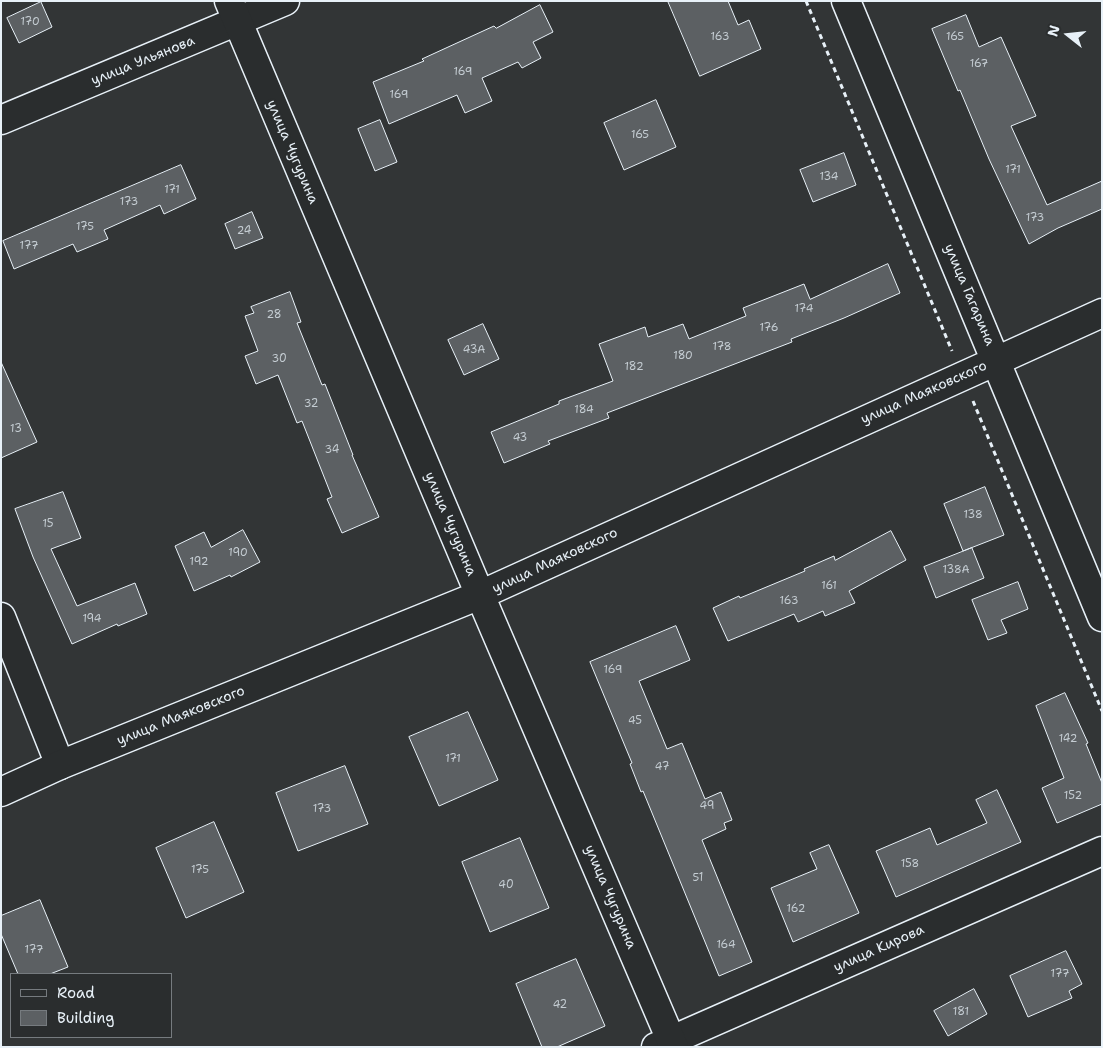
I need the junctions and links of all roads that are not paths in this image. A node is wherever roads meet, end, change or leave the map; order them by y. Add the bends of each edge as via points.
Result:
1 (285, 1) edge
2 (846, 1) edge
3 (233, 12) edge
4 (1, 120) edge
5 (1102, 313) edge
6 (996, 360) junction
7 (480, 595) junction
8 (1, 617) edge
9 (1102, 617) edge
10 (60, 766) junction
11 (1, 792) edge
12 (1102, 851) edge
13 (667, 1044) edge

1 - 3 street, улица Ульянова
2 - 6 street, улица Гагарина
3 - 4 street, улица Ульянова
3 - 7 street, улица Чугурина
5 - 6 street, улица Маяковского
6 - 7 street, улица Маяковского
6 - 9 street, улица Гагарина
7 - 10 street, улица Маяковского
7 - 13 street, улица Чугурина
8 - 10 street
10 - 11 street, улица Маяковского
12 - 13 street, улица Кирова

